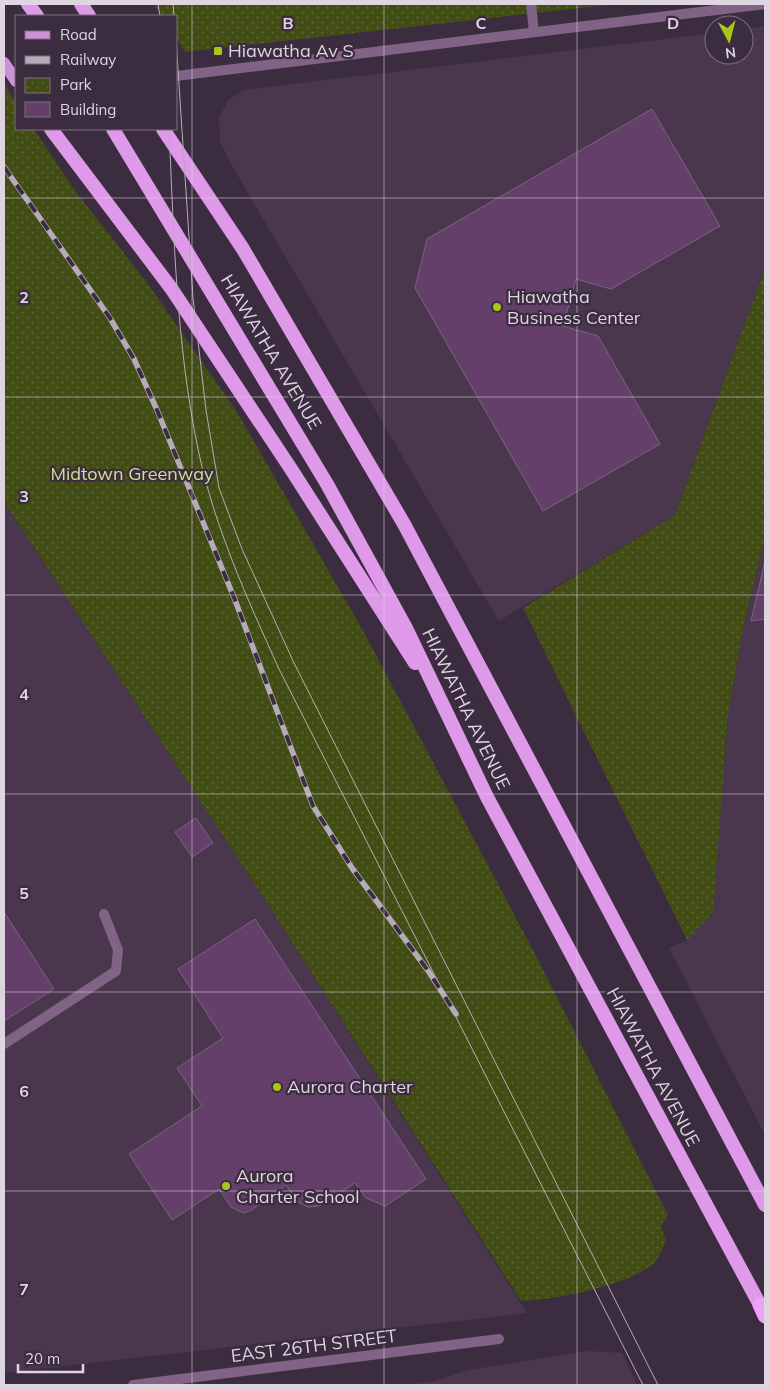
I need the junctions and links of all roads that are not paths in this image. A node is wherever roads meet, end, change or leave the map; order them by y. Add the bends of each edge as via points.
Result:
1 (28, 4) edge
2 (531, 4) edge
3 (763, 4) edge
4 (36, 15) edge
5 (534, 32) junction
6 (4, 63) edge
7 (178, 76) edge
8 (15, 80) edge
9 (52, 130) edge
10 (114, 130) edge
11 (164, 130) edge
12 (442, 706) junction
13 (104, 914) dead end
14 (4, 1044) edge
15 (765, 1205) edge
16 (763, 1311) edge
17 (499, 1338) dead end
18 (175, 1383) edge
19 (133, 1385) edge

1 - 4 highway
2 - 5 street
3 - 5 street
5 - 7 street
6 - 8 main road
9 - 12 highway via 171,288
10 - 12 highway, HIAWATHA AVENUE via 327,484 406,628
11 - 15 highway, HIAWATHA AVENUE via 243,249 404,524 690,1058
12 - 16 highway, HIAWATHA AVENUE via 492,806
13 - 14 street via 118,950 116,971
17 - 18 street, EAST 26TH STREET
18 - 19 street, EAST 26TH STREET

